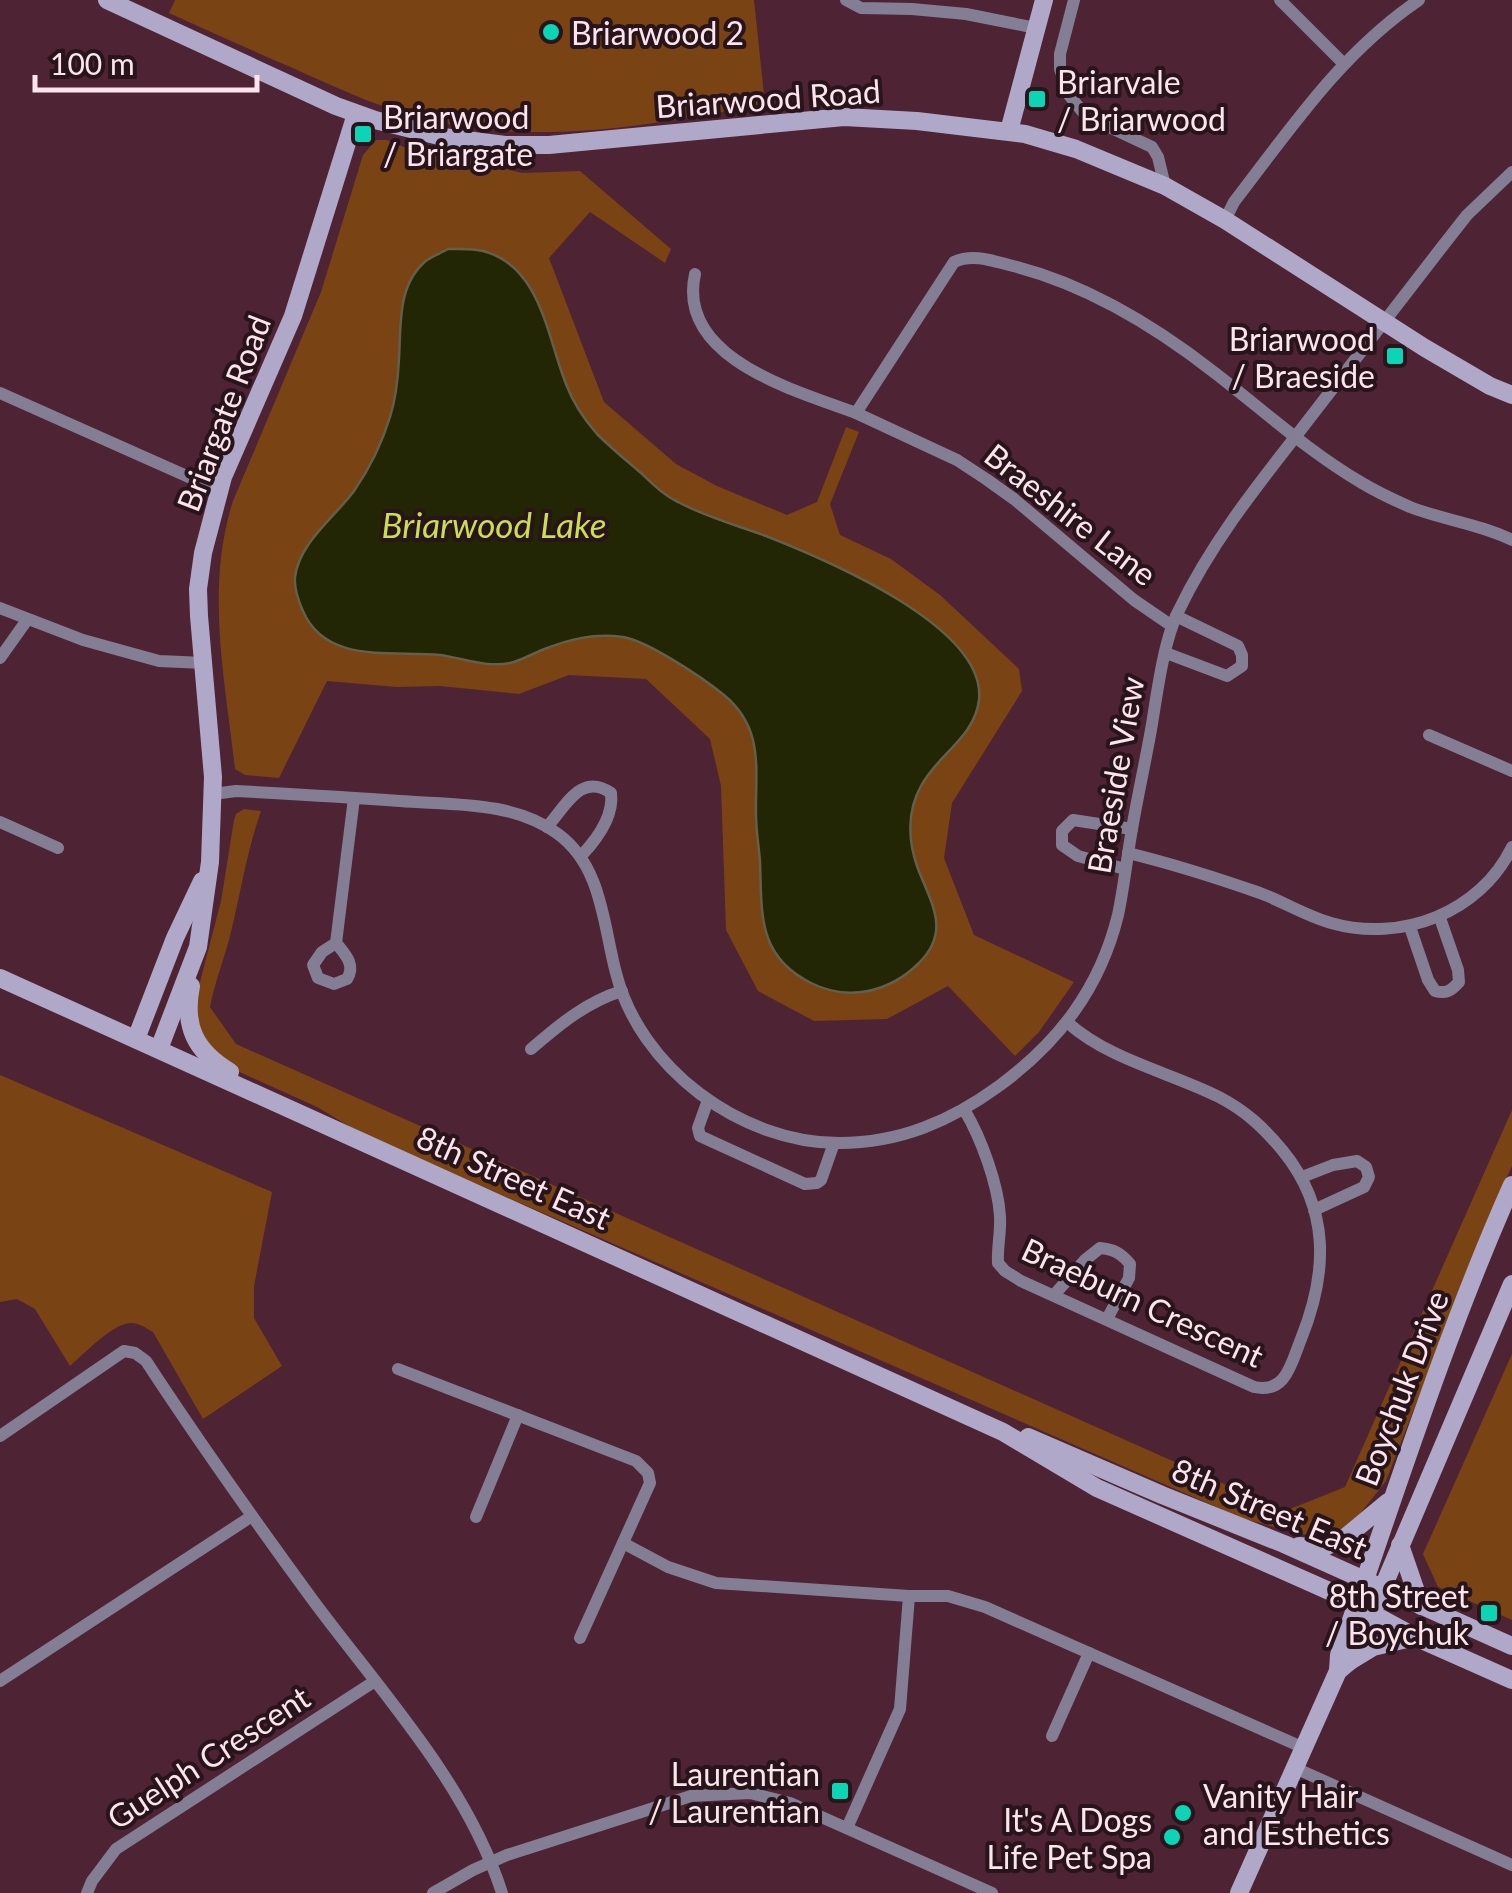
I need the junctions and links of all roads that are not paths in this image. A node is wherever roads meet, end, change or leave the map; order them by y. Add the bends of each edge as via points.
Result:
1 (107, 0) edge
2 (846, 0) edge
3 (1044, 0) edge
4 (1074, 0) edge
5 (1280, 0) edge
6 (1419, 0) edge
7 (1036, 28) junction
8 (1343, 64) junction
9 (356, 114) junction
10 (1009, 131) junction
11 (1512, 172) edge
12 (1165, 186) junction
13 (1225, 220) junction
14 (695, 274) dead end
15 (1384, 322) junction
16 (0, 394) edge
17 (1512, 395) edge
18 (856, 414) junction
19 (1295, 437) junction
20 (218, 490) junction
21 (1512, 540) edge
22 (0, 608) edge
23 (27, 620) junction
24 (1174, 621) junction
25 (1166, 653) junction
26 (0, 658) edge
27 (204, 663) junction
28 (1429, 736) dead end
29 (1512, 771) edge
30 (213, 794) junction
31 (354, 798) junction
32 (0, 822) edge
33 (547, 827) junction
34 (1132, 830) junction
35 (1512, 847) edge
36 (58, 848) dead end
37 (1128, 853) junction
38 (582, 856) junction
39 (210, 862) junction
40 (1125, 869) junction
41 (1440, 918) junction
42 (1410, 927) junction
43 (336, 943) dead end
44 (198, 947) junction
45 (0, 978) edge
46 (622, 991) junction
47 (1068, 1022) junction
48 (136, 1038) junction
49 (159, 1049) junction
50 (531, 1049) dead end
51 (708, 1100) junction
52 (286, 1106) junction
53 (964, 1111) junction
54 (834, 1143) junction
55 (1302, 1177) junction
56 (1512, 1185) edge
57 (1314, 1210) junction
58 (1512, 1284) edge
59 (1054, 1295) junction
60 (1107, 1319) junction
61 (398, 1368) dead end
62 (518, 1415) junction
63 (1003, 1432) junction
64 (0, 1436) edge
65 (1390, 1501) junction
66 (252, 1516) junction
67 (476, 1517) dead end
68 (623, 1543) junction
69 (1284, 1544) junction
70 (1400, 1544) junction
71 (1364, 1580) junction
72 (1382, 1588) junction
73 (909, 1596) junction
74 (1420, 1606) junction
75 (1364, 1608) junction
76 (1415, 1637) junction
77 (580, 1638) dead end
78 (1512, 1646) edge
79 (1089, 1652) junction
80 (1344, 1666) junction
81 (1512, 1680) edge
82 (0, 1681) edge
83 (374, 1681) junction
84 (1052, 1736) dead end
85 (1304, 1748) junction
86 (1295, 1768) junction
87 (847, 1828) junction
88 (490, 1862) junction
89 (1512, 1865) edge
90 (87, 1893) edge
91 (433, 1893) edge
92 (502, 1893) edge
93 (992, 1893) edge
94 (1239, 1893) edge

1 - 9 main road, Briarwood Road
2 - 7 street via 860,8 966,14
3 - 7 main road
4 - 12 street via 1060,54 1069,95 1086,116 1152,147
5 - 8 street
6 - 8 street
7 - 10 main road
8 - 13 street
9 - 10 main road, Briarwood Road via 442,137 505,145 844,117
9 - 20 main road, Briargate Road via 293,316
10 - 12 main road, Briarwood Road via 1076,149
11 - 15 street, Braeside View via 1467,215
12 - 13 main road, Briarwood Road
13 - 15 main road, Briarwood Road
14 - 18 street, Braeshire Lane via 691,291 711,338 748,370
15 - 17 main road, Briarwood Road
15 - 19 street, Braeside View
16 - 20 street
18 - 19 street via 939,283 965,257 1023,268 1120,308
18 - 24 street, Braeshire Lane via 957,460 1134,600
19 - 21 street via 1364,485 1412,508
19 - 24 street, Braeside View via 1234,514
20 - 27 main road, Briargate Road via 198,589
22 - 23 street
23 - 26 street
23 - 27 street via 159,661
24 - 25 street, Braeside View
24 - 25 street, Braeshire Lane via 1238,646 1242,666 1227,676
25 - 34 street, Braeside View
27 - 30 main road, Briargate Road
28 - 29 street
30 - 31 street, Braeside View
30 - 39 main road, Briargate Road
31 - 33 street, Braeside View via 478,806
31 - 43 street
32 - 36 street
33 - 38 street, Braeside View
33 - 38 street via 579,790 591,784 611,793 613,806
34 - 37 street, Braeside View
34 - 40 street via 1072,820 1062,830 1062,845 1078,856
35 - 41 street via 1473,896
37 - 40 street, Braeside View
37 - 42 street via 1329,922
38 - 46 street, Braeside View
39 - 44 main road, Briargate Road
39 - 48 main road, Briargate Road
40 - 47 street, Braeside View via 1103,958
41 - 42 street
41 - 42 street via 1459,982 1444,993 1428,980
44 - 49 main road, Briargate Road
44 - 52 main road via 187,1005 196,1041 223,1068
45 - 48 main road, 8th Street East
46 - 50 street via 571,1015
46 - 51 street, Braeside View via 659,1055
47 - 53 street, Braeside View via 1022,1068
47 - 55 street, Braeburn Crescent via 1098,1044 1222,1098 1263,1126
48 - 49 main road, 8th Street East
49 - 52 main road, 8th Street East
51 - 54 street, Braeside View via 764,1129
51 - 54 street via 700,1136 806,1184 821,1180
52 - 63 main road, 8th Street East
53 - 54 street, Braeside View via 882,1140
53 - 59 street, Braeburn Crescent via 998,1201 998,1263
55 - 57 street, Braeburn Crescent
55 - 57 street via 1357,1161 1366,1167 1364,1188
56 - 65 main road, Boychuk Drive
57 - 60 street, Braeburn Crescent via 1319,1277 1306,1326 1277,1386 1254,1387
58 - 70 main road, Boychuk Drive
59 - 60 street, Braeburn Crescent
59 - 60 street via 1085,1260 1110,1249 1130,1264
61 - 62 street
62 - 67 street
62 - 68 street via 636,1461 648,1474 650,1484
63 - 69 main road, 8th Street East via 1035,1439
63 - 75 main road, 8th Street East via 1096,1488
64 - 66 street via 124,1352 136,1354
65 - 69 main road via 1323,1548
65 - 71 main road, Boychuk Drive
66 - 82 street
66 - 83 street
68 - 73 street via 716,1583
68 - 77 street
69 - 71 main road, 8th Street East
70 - 72 main road, Boychuk Drive
70 - 74 main road
71 - 72 main road, 8th Street East
71 - 75 main road, Boychuk Drive
72 - 74 main road, 8th Street East
72 - 75 main road, Boychuk Drive
73 - 79 street via 948,1596 985,1607
73 - 87 street via 900,1709
74 - 78 main road, 8th Street East
75 - 76 main road, 8th Street East
75 - 80 main road, Boychuk Drive via 1338,1655
76 - 80 main road via 1373,1646
76 - 81 main road, 8th Street East
79 - 84 street
79 - 85 street
80 - 85 main road, Boychuk Drive
83 - 88 street via 447,1781
83 - 90 street, Guelph Crescent via 116,1849
85 - 86 main road, Boychuk Drive
86 - 89 street
86 - 94 main road, Boychuk Drive
87 - 88 street via 750,1794 691,1796
87 - 93 street
88 - 91 street
88 - 92 street

